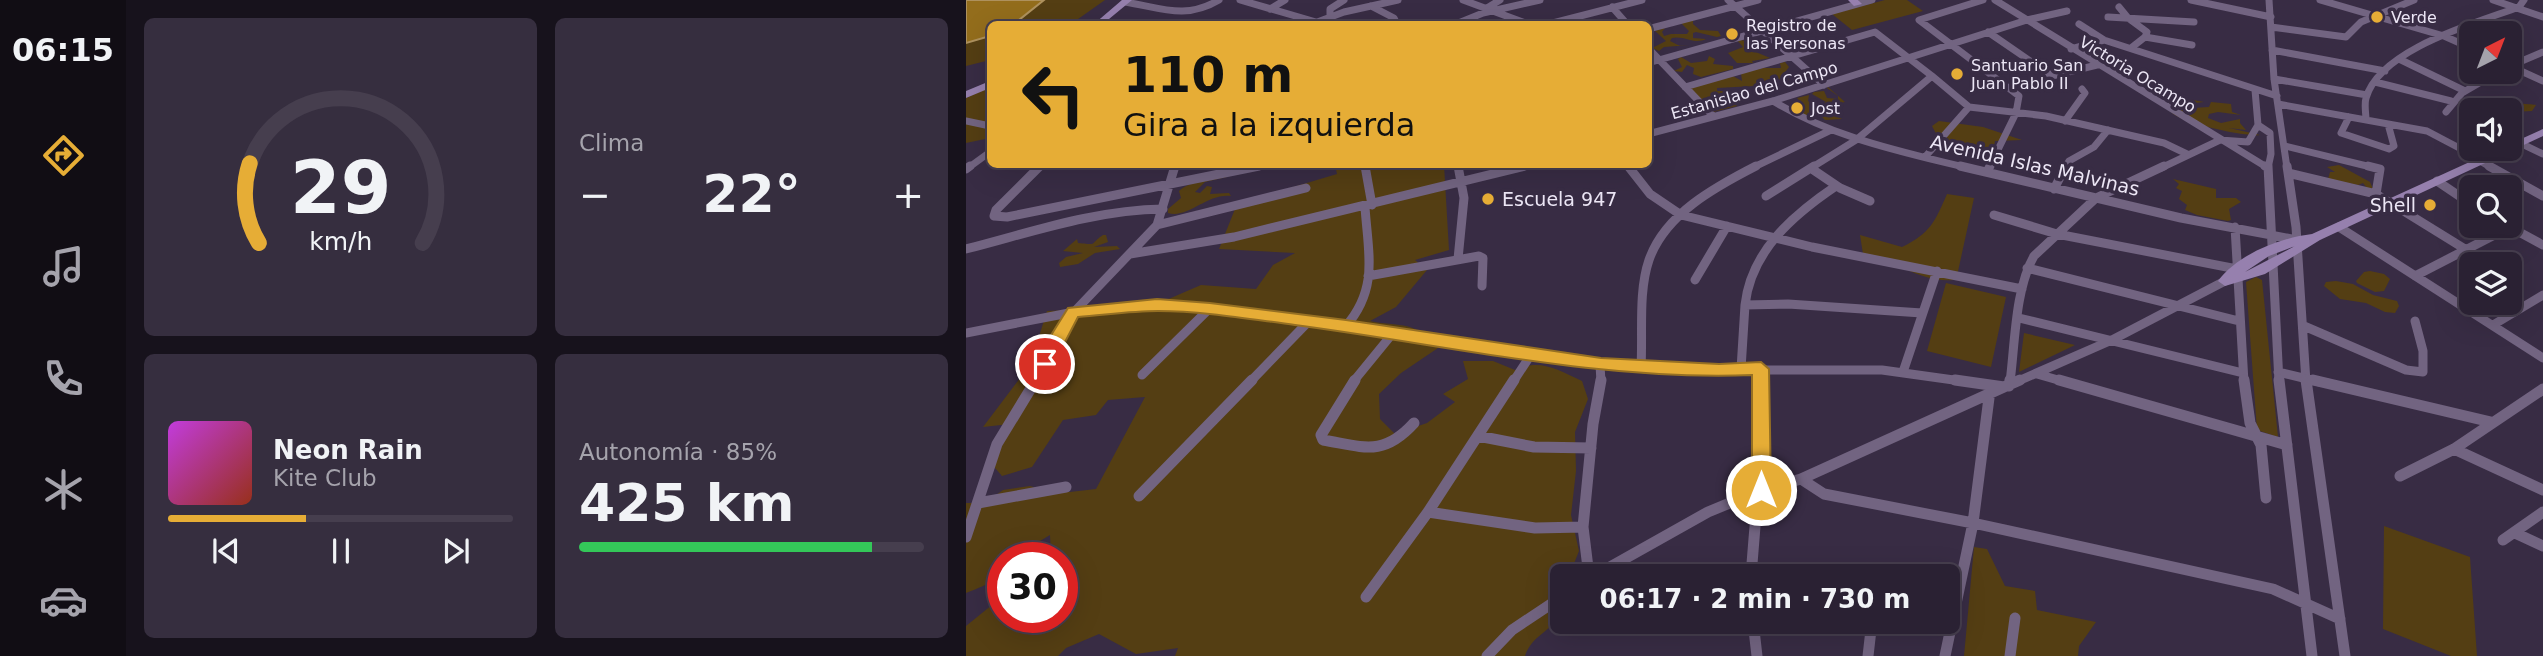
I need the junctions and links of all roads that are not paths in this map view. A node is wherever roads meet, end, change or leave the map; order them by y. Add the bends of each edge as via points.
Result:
1 (1219, 0) edge
2 (1240, 0) edge
3 (1285, 0) edge
4 (1344, 0) edge
5 (1398, 0) edge
6 (1463, 0) edge
7 (1500, 0) edge
8 (1541, 0) edge
9 (1642, 0) edge
10 (1728, 0) edge
11 (1758, 0) edge
12 (1983, 0) edge
13 (1996, 0) edge
14 (2191, 0) edge
15 (2269, 0) edge
16 (2320, 0) edge
17 (2414, 0) edge
18 (2493, 0) edge
19 (2524, 0) edge
20 (1127, 1) edge
21 (1863, 1) edge
22 (1612, 4) edge
23 (1370, 6) junction
24 (1735, 6) junction
25 (2119, 7) dead end
26 (2519, 7) junction
27 (2065, 8) dead end
28 (1270, 9) junction
29 (1491, 9) junction
30 (2374, 15) junction
31 (1329, 17) junction
32 (2108, 17) dead end
33 (2271, 17) junction
34 (2543, 17) edge
35 (2125, 18) junction
36 (2027, 20) junction
37 (1102, 21) edge
38 (1308, 21) edge
39 (1319, 21) edge
40 (1390, 21) edge
41 (1463, 21) edge
42 (1521, 21) edge
43 (1558, 21) edge
44 (1625, 21) edge
45 (2194, 22) dead end
46 (2079, 24) dead end
47 (2271, 27) junction
48 (1652, 28) edge
49 (1763, 30) junction
50 (1988, 32) junction
51 (2444, 36) junction
52 (2145, 37) junction
53 (2104, 40) junction
54 (2459, 43) edge
55 (1951, 44) junction
56 (2192, 45) dead end
57 (2131, 48) junction
58 (2071, 49) junction
59 (2272, 50) junction
60 (1652, 52) edge
61 (2542, 53) edge
62 (1791, 56) junction
63 (1908, 58) junction
64 (2399, 59) junction
65 (1659, 60) junction
66 (2522, 61) edge
67 (1652, 62) edge
68 (2097, 65) junction
69 (2385, 71) junction
70 (2522, 71) edge
71 (1932, 76) junction
72 (2274, 79) junction
73 (2543, 81) edge
74 (2375, 82) junction
75 (2475, 84) edge
76 (987, 85) edge
77 (1824, 85) junction
78 (1685, 87) junction
79 (2082, 89) dead end
80 (2255, 90) junction
81 (2463, 90) junction
82 (966, 95) edge
83 (2367, 95) junction
84 (2278, 100) junction
85 (1773, 101) junction
86 (2452, 101) junction
87 (1969, 107) junction
88 (2446, 112) dead end
89 (2016, 113) junction
90 (1713, 117) junction
91 (2349, 117) junction
92 (2366, 120) junction
93 (966, 121) edge
94 (2065, 121) junction
95 (2388, 124) junction
96 (987, 125) edge
97 (2258, 125) junction
98 (2108, 130) junction
99 (1829, 131) junction
100 (2543, 132) edge
101 (1652, 133) edge
102 (1856, 140) junction
103 (2220, 140) junction
104 (2522, 141) edge
105 (2285, 146) junction
106 (2459, 148) edge
107 (2522, 149) edge
108 (987, 154) edge
109 (2186, 154) junction
110 (2543, 154) edge
111 (1925, 157) junction
112 (2481, 161) joint
113 (1038, 168) edge
114 (1175, 168) edge
115 (1251, 168) edge
116 (1365, 168) edge
117 (1459, 168) edge
118 (1518, 168) edge
119 (1630, 168) edge
120 (2268, 168) junction
121 (966, 169) edge
122 (1812, 169) junction
123 (1987, 172) junction
124 (2288, 173) junction
125 (2437, 181) junction
126 (1461, 183) junction
127 (1172, 185) junction
128 (1836, 186) junction
129 (1307, 188) dead end
130 (2054, 189) junction
131 (2376, 194) junction
132 (2459, 196) edge
133 (2543, 196) edge
134 (1766, 197) dead end
135 (2096, 198) junction
136 (1870, 201) dead end
137 (2390, 203) junction
138 (1368, 206) junction
139 (1163, 209) junction
140 (1681, 215) junction
141 (1994, 215) dead end
142 (1157, 225) junction
143 (1727, 226) junction
144 (2339, 227) junction
145 (2235, 228) junction
146 (2522, 233) edge
147 (2057, 234) junction
148 (1776, 238) junction
149 (2486, 238) edge
150 (2543, 244) edge
151 (2297, 246) junction
152 (966, 249) edge
153 (2465, 249) junction
154 (2273, 250) junction
155 (1130, 254) junction
156 (1458, 259) junction
157 (2026, 268) junction
158 (1937, 271) junction
159 (2239, 274) junction
160 (1368, 276) junction
161 (2414, 276) junction
162 (1695, 280) dead end
163 (2225, 281) joint
164 (1482, 286) dead end
165 (2022, 289) junction
166 (2543, 295) edge
167 (1745, 305) junction
168 (2178, 306) junction
169 (1210, 308) junction
170 (1074, 312) junction
171 (1922, 313) junction
172 (2020, 318) junction
173 (1309, 321) junction
174 (2239, 321) junction
175 (2414, 321) dead end
176 (2493, 325) junction
177 (1346, 326) junction
178 (2304, 326) junction
179 (966, 333) edge
180 (1393, 333) junction
181 (2112, 340) junction
182 (1532, 353) junction
183 (2543, 358) edge
184 (1601, 365) junction
185 (1641, 368) junction
186 (1741, 369) junction
187 (1761, 369) junction
188 (1903, 372) junction
189 (2278, 372) junction
190 (2243, 373) junction
191 (1143, 374) dead end
192 (2036, 374) junction
193 (2306, 379) junction
194 (1998, 387) junction
195 (2543, 389) edge
196 (2491, 422) junction
197 (1414, 423) dead end
198 (2254, 434) junction
199 (1478, 436) junction
200 (2287, 444) junction
201 (1591, 448) junction
202 (2454, 449) junction
203 (2400, 477) dead end
204 (1801, 479) junction
205 (1066, 487) dead end
206 (1761, 490) junction
207 (2543, 490) edge
208 (1139, 496) dead end
209 (2266, 498) dead end
210 (978, 503) junction
211 (1428, 512) junction
212 (2543, 512) edge
213 (1973, 523) junction
214 (1583, 527) junction
215 (2515, 533) junction
216 (966, 537) edge
217 (2504, 540) dead end
218 (2543, 546) edge
219 (1589, 564) edge
220 (1613, 564) edge
221 (1752, 564) edge
222 (1366, 597) dead end
223 (2305, 601) junction
224 (1550, 604) edge
225 (2015, 618) dead end
226 (2340, 619) junction
227 (1754, 634) edge
228 (1871, 634) edge
229 (1487, 656) edge
230 (1757, 656) edge
231 (1868, 656) edge
232 (1945, 656) edge
233 (2010, 656) edge
234 (2312, 656) edge
235 (2345, 656) edge

1 - 20 street via 1188,13
2 - 28 street
3 - 28 street
4 - 31 street via 1330,9
5 - 23 street
6 - 29 street
7 - 29 street
8 - 29 street
9 - 22 street
10 - 24 street
11 - 24 street
12 - 55 street via 1919,20
13 - 36 street, Victoria Ocampo
14 - 33 street
15 - 33 street
16 - 30 street
17 - 30 street
18 - 26 street
19 - 26 street
20 - 37 main road
21 - 49 street
22 - 43 street
22 - 44 street
23 - 31 street
23 - 40 street via 1394,18
24 - 48 street
24 - 49 street
25 - 35 street
26 - 34 street
26 - 51 street
27 - 36 street, Estanislao del Campo
28 - 38 street
29 - 41 street
29 - 42 street
30 - 47 street via 2357,24 2349,35
30 - 51 street
31 - 39 street
32 - 35 street
33 - 47 street
35 - 45 street
35 - 52 street via 2144,29
36 - 50 street, Estanislao del Campo
36 - 58 street, Victoria Ocampo
46 - 53 street
47 - 59 street
49 - 62 street
49 - 65 street
50 - 55 street, Estanislao del Campo
50 - 68 street via 2052,76
51 - 54 street
51 - 64 street
52 - 56 street
52 - 57 street
53 - 57 street
53 - 58 street
55 - 63 street, Estanislao del Campo
55 - 89 street via 2019,96
57 - 80 street
58 - 68 street, Victoria Ocampo
59 - 69 street
59 - 72 street
60 - 65 street
61 - 66 street
62 - 63 street via 1875,32
62 - 77 street
62 - 78 street
63 - 71 street
63 - 77 street, Estanislao del Campo
64 - 69 street
64 - 81 street
65 - 67 street
65 - 78 street
68 - 103 street, Victoria Ocampo
69 - 74 street
70 - 73 street
71 - 87 street
71 - 102 street
72 - 83 street
72 - 84 street
74 - 83 street
74 - 86 street
75 - 81 street
76 - 82 main road
77 - 85 street, Estanislao del Campo
78 - 90 street
79 - 94 street via 2085,93
80 - 84 street
80 - 97 street
81 - 86 street
83 - 92 street
84 - 91 street
84 - 105 street
85 - 90 street, Estanislao del Campo
85 - 99 street, Avenida Islas Malvinas
86 - 88 street
87 - 89 street
87 - 111 street
89 - 94 street
89 - 123 street
90 - 101 street, Estanislao del Campo
91 - 92 street
91 - 95 street via 2341,133 2389,149 2394,146
92 - 95 street
93 - 96 street
94 - 98 street
95 - 106 street via 2434,133
97 - 103 street via 2248,142
97 - 120 street via 2270,133
98 - 109 street via 2164,143
98 - 130 street via 2094,147 2069,161
99 - 102 street, Avenida Islas Malvinas
99 - 140 street via 1720,186
100 - 104 main road
102 - 111 street, Avenida Islas Malvinas
102 - 122 street
103 - 109 street
103 - 120 street, Victoria Ocampo
105 - 124 street
105 - 131 street via 2380,169
107 - 110 street
108 - 121 street
109 - 135 street
111 - 123 street, Avenida Islas Malvinas
112 - 125 main road
112 - 133 street
113 - 127 street via 994,216
114 - 127 street
115 - 127 street
116 - 138 street
117 - 126 street
118 - 126 street
119 - 140 street via 1652,200
120 - 154 street
122 - 128 street
122 - 134 street
123 - 130 street, Avenida Islas Malvinas
124 - 131 street
124 - 151 street
125 - 132 street
125 - 137 main road
126 - 138 street
126 - 156 street via 1464,198
127 - 139 street
128 - 136 street
128 - 148 street via 1797,213
129 - 142 street
130 - 135 street, Avenida Islas Malvinas
131 - 137 street
135 - 145 street, Avenida Islas Malvinas
135 - 147 street
137 - 144 main road
137 - 153 street
138 - 155 street via 1195,245
138 - 160 street
139 - 142 street
139 - 152 street via 1106,213
140 - 143 street
140 - 185 street via 1664,232 1648,262
141 - 147 street
142 - 155 street
143 - 148 street
143 - 162 street
144 - 151 main road
144 - 161 street
145 - 154 street, Avenida Islas Malvinas
145 - 159 street
146 - 150 street
147 - 157 street
147 - 159 street
148 - 158 street
148 - 167 street via 1748,284
149 - 153 street
151 - 154 main road
151 - 154 street, Avenida Islas Malvinas
151 - 178 street
153 - 161 street
154 - 159 main road
154 - 189 street
155 - 170 street
156 - 160 street
156 - 164 street via 1483,258
157 - 165 street
157 - 168 street
158 - 165 street
158 - 171 street
159 - 163 main road
159 - 174 street
160 - 177 street via 1364,301
161 - 176 street
163 - 168 street
165 - 172 street
166 - 176 street
167 - 171 street
167 - 186 street
168 - 174 street
168 - 181 street
169 - 170 street via 1157,305
169 - 173 street
169 - 191 street
170 - 179 street
170 - 210 street via 1008,422
171 - 188 street
172 - 181 street
172 - 194 street
173 - 177 street
173 - 208 street
174 - 190 street
175 - 178 street via 2423,351 2423,372 2418,373
176 - 183 street
177 - 180 street
178 - 193 street
180 - 182 street
180 - 197 street via 1350,386 1321,435 1323,440 1383,449 1402,438
181 - 190 street
181 - 192 street
182 - 184 street
182 - 199 street
184 - 185 street
184 - 201 street
185 - 186 street
186 - 187 street
187 - 188 street
187 - 206 street
188 - 194 street
189 - 193 street
189 - 200 street
190 - 198 street
192 - 194 street
192 - 198 street
193 - 196 street
193 - 226 street
194 - 204 street
194 - 213 street
195 - 196 street
196 - 202 street
198 - 200 street
198 - 209 street via 2260,445
199 - 201 street via 1504,444
199 - 211 street
200 - 223 street
201 - 214 street
202 - 203 street
202 - 207 street
204 - 206 street
204 - 213 street via 1824,494
205 - 210 street
206 - 220 street via 1708,512
206 - 221 street
210 - 216 street
211 - 214 street via 1535,528
211 - 222 street
212 - 215 street
213 - 223 street via 2273,589
213 - 232 street
214 - 219 street
215 - 217 street
215 - 218 street
223 - 226 street
223 - 234 street
224 - 229 street via 1512,629
225 - 233 street
226 - 235 street
227 - 230 street
228 - 231 street

